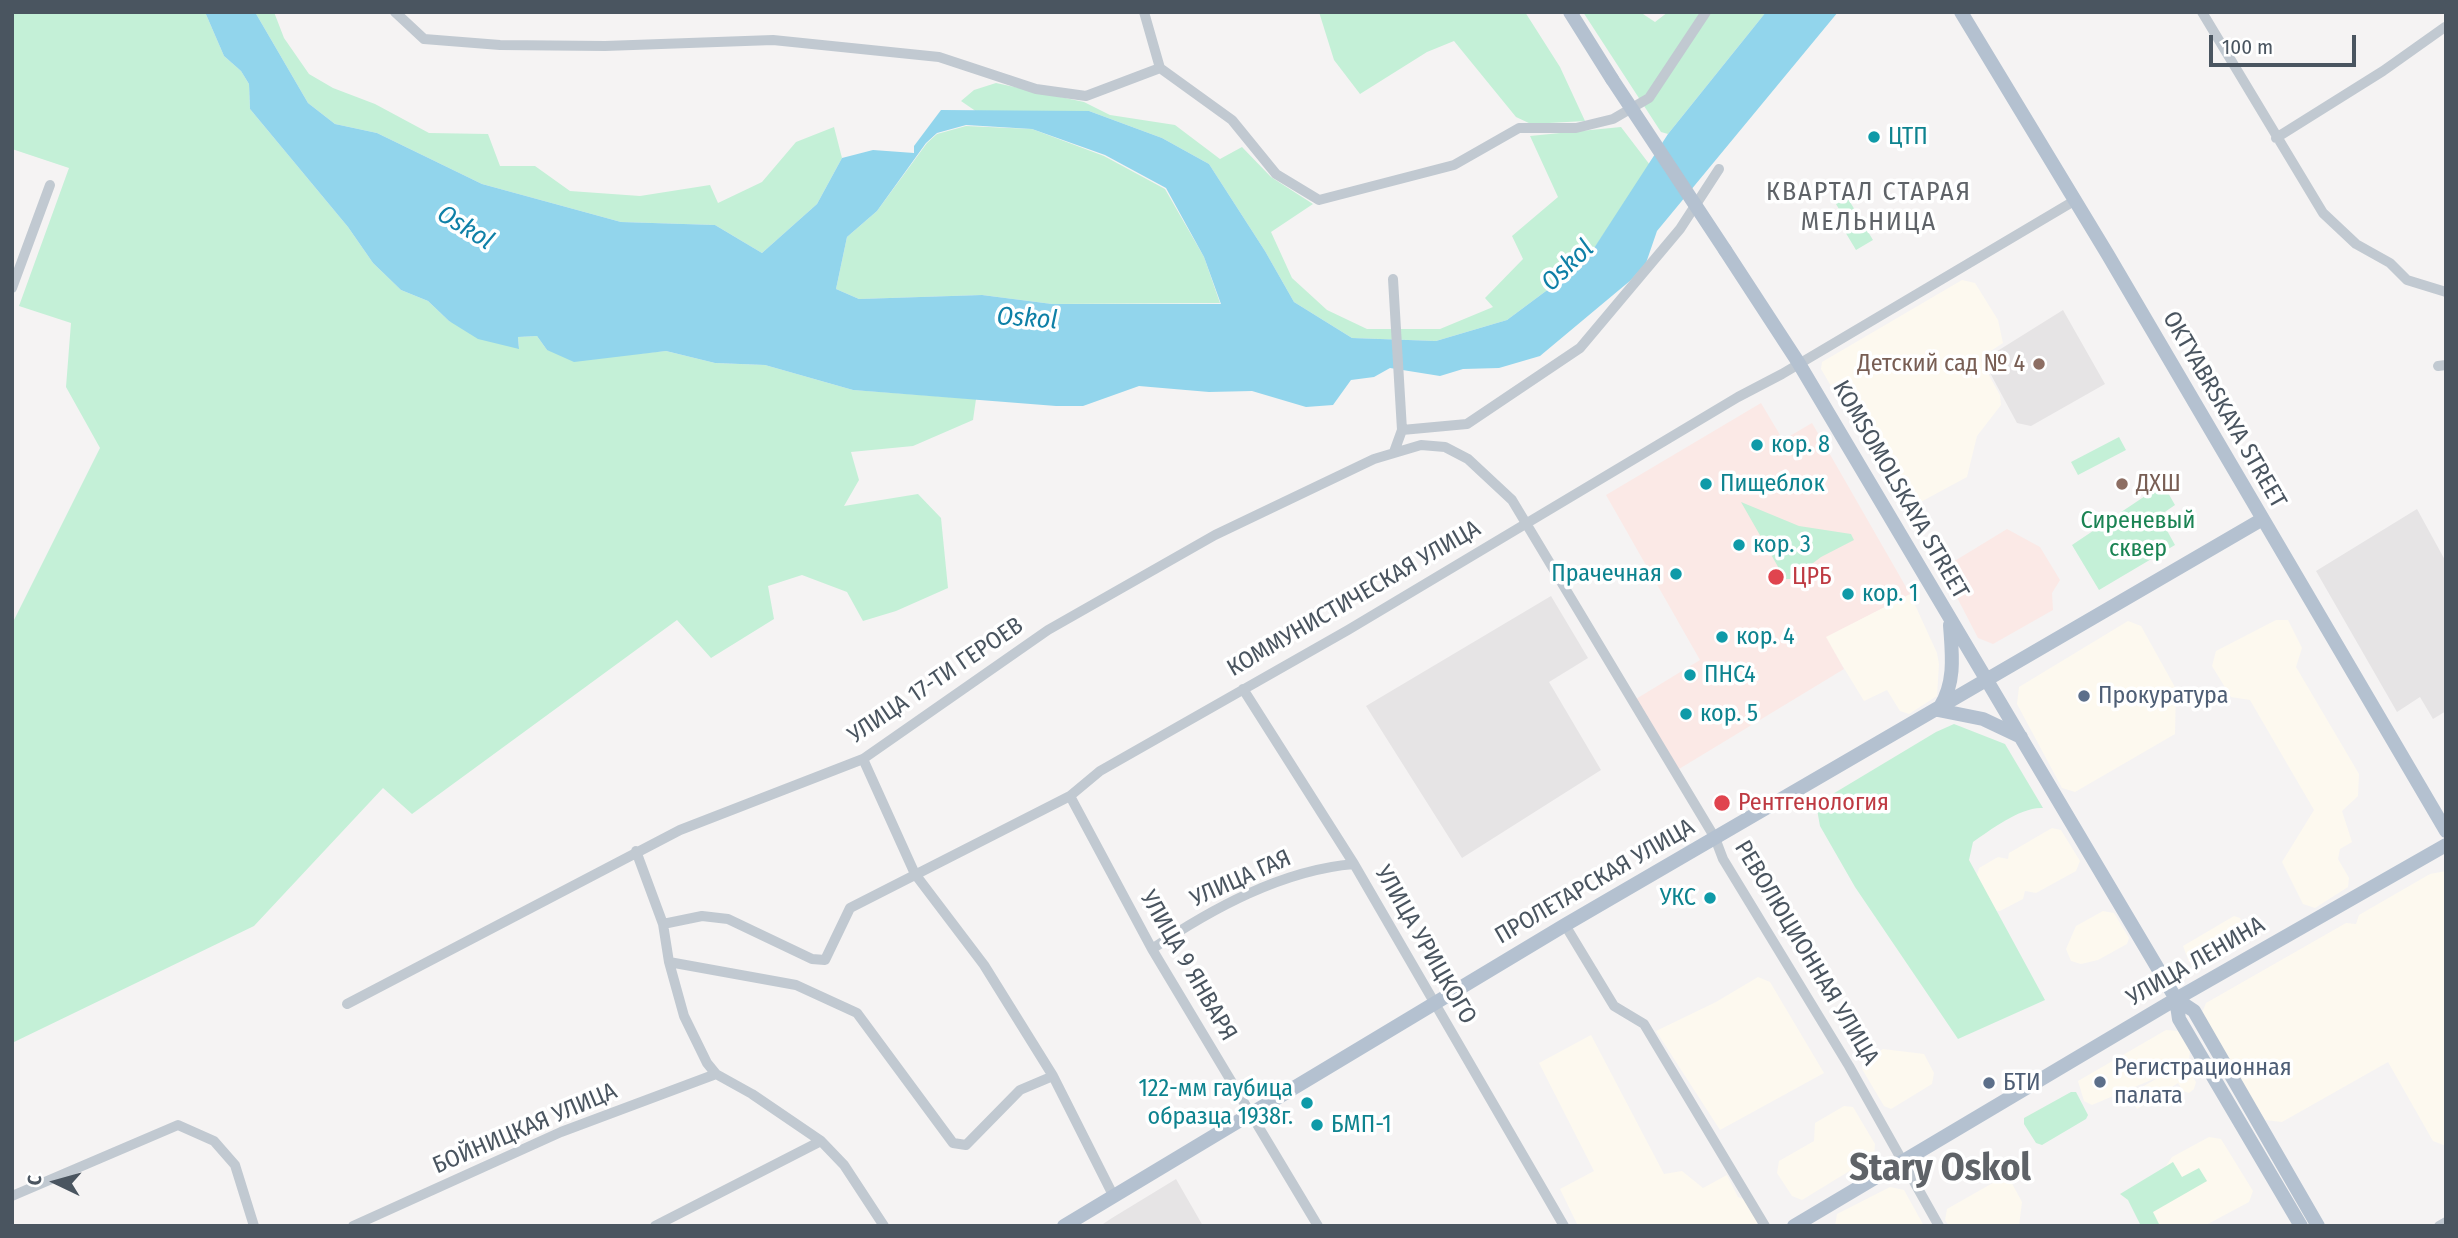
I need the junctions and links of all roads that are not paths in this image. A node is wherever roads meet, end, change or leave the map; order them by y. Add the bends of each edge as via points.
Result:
1 (395, 12) edge
2 (1144, 12) edge
3 (1570, 12) edge
4 (1706, 12) edge
5 (1961, 12) edge
6 (2205, 13) edge
7 (2445, 27) edge
8 (1160, 68) junction
9 (2276, 138) junction
10 (1719, 169) dead end
11 (50, 185) dead end
12 (2074, 201) junction
13 (1393, 279) dead end
14 (12, 288) edge
15 (2446, 292) edge
16 (1798, 362) junction
17 (1402, 430) junction
18 (1394, 452) junction
19 (2261, 520) junction
20 (1526, 523) junction
21 (1949, 620) junction
22 (1985, 681) junction
23 (1243, 689) junction
24 (1938, 710) junction
25 (2023, 737) junction
26 (863, 759) junction
27 (1070, 796) junction
28 (2446, 831) edge
29 (1715, 838) junction
30 (2446, 845) edge
31 (636, 851) junction
32 (1354, 864) junction
33 (915, 874) junction
34 (663, 924) junction
35 (1565, 925) junction
36 (1152, 949) junction
37 (668, 962) junction
38 (2176, 999) junction
39 (347, 1004) dead end
40 (1434, 1004) junction
41 (716, 1074) junction
42 (1052, 1076) junction
43 (1251, 1115) junction
44 (821, 1141) junction
45 (1903, 1161) junction
46 (1113, 1195) junction
47 (12, 1196) edge
48 (2446, 1222) edge
49 (254, 1226) edge
50 (353, 1226) edge
51 (654, 1226) edge
52 (884, 1226) edge
53 (1064, 1226) edge
54 (1318, 1226) edge
55 (1564, 1226) edge
56 (1765, 1226) edge
57 (1794, 1226) edge
58 (1939, 1226) edge
59 (2301, 1226) edge
60 (2318, 1226) edge
61 (2439, 1226) edge

1 - 8 street via 424,38 592,46 773,40 939,57 1036,89 1086,96
2 - 8 street
3 - 16 main road, KOMSOMOLSKAYA STREET, bridge
4 - 8 street via 1649,98 1613,119 1576,128 1519,128 1454,164 1319,200 1276,174 1232,120
5 - 12 main road, OKTYABRSKAYA STREET
6 - 9 street
7 - 9 street
9 - 15 street via 2323,212 2356,244 2417,285
10 - 17 street via 1680,229 1580,348 1468,424
11 - 14 street
12 - 16 street, КОММУНИСТИЧЕСКАЯ УЛИЦА
12 - 19 main road, OKTYABRSKAYA STREET
13 - 17 street
16 - 20 street, КОММУНИСТИЧЕСКАЯ УЛИЦА
16 - 21 main road, KOMSOMOLSKAYA STREET
17 - 18 street
18 - 20 street, УЛИЦА 17-ТИ ГЕРОЕВ via 1422,445 1445,447 1468,459 1512,500
18 - 26 street, УЛИЦА 17-ТИ ГЕРОЕВ via 1215,535 1048,629
19 - 22 main road, ПРОЛЕТАРСКАЯ УЛИЦА
19 - 28 main road, OKTYABRSKAYA STREET
20 - 23 street, КОММУНИСТИЧЕСКАЯ УЛИЦА
20 - 29 street, РЕВОЛЮЦИОННАЯ УЛИЦА
21 - 22 main road, KOMSOMOLSKAYA STREET
21 - 24 main road via 1953,657 1949,693
22 - 24 main road, ПРОЛЕТАРСКАЯ УЛИЦА
22 - 25 main road, KOMSOMOLSKAYA STREET
23 - 27 street, КОММУНИСТИЧЕСКАЯ УЛИЦА via 1100,771
23 - 32 street, УЛИЦА УРИЦКОГО
24 - 25 main road via 1983,719
24 - 29 main road, ПРОЛЕТАРСКАЯ УЛИЦА
25 - 38 main road, KOMSOMOLSKAYA STREET
26 - 31 street, УЛИЦА 17-ТИ ГЕРОЕВ
26 - 33 street
27 - 33 street, КОММУНИСТИЧЕСКАЯ УЛИЦА
27 - 36 street, УЛИЦА 9 ЯНВАРЯ
29 - 35 main road, ПРОЛЕТАРСКАЯ УЛИЦА
29 - 45 street, РЕВОЛЮЦИОННАЯ УЛИЦА via 1723,859
30 - 38 main road, УЛИЦА ЛЕНИНА
31 - 34 street
31 - 39 street, УЛИЦА 17-ТИ ГЕРОЕВ
32 - 36 street, УЛИЦА ГАЯ via 1324,866 1258,889
32 - 40 street, УЛИЦА УРИЦКОГО
33 - 34 street, КОММУНИСТИЧЕСКАЯ УЛИЦА via 850,908 825,960 812,959 728,919 702,916
33 - 42 street via 984,965
34 - 37 street
35 - 40 main road, ПРОЛЕТАРСКАЯ УЛИЦА
35 - 56 street via 1614,1006 1644,1024
36 - 43 street, УЛИЦА 9 ЯНВАРЯ
37 - 41 street via 684,1016
37 - 42 street via 796,985 857,1013 953,1143 966,1145 1020,1090
38 - 45 main road, УЛИЦА ЛЕНИНА
38 - 59 main road via 2179,1019
38 - 60 main road via 2194,1011
40 - 43 main road, ПРОЛЕТАРСКАЯ УЛИЦА
40 - 55 street, УЛИЦА УРИЦКОГО
41 - 44 street
41 - 50 street, БОЙНИЦКАЯ УЛИЦА via 561,1132
42 - 46 street
43 - 46 main road, ПРОЛЕТАРСКАЯ УЛИЦА
43 - 54 street, УЛИЦА 9 ЯНВАРЯ
44 - 51 street
44 - 52 street via 844,1166
45 - 57 main road, УЛИЦА ЛЕНИНА
45 - 58 street, РЕВОЛЮЦИОННАЯ УЛИЦА
46 - 53 main road, ПРОЛЕТАРСКАЯ УЛИЦА
47 - 49 street via 178,1125 214,1141 235,1165
48 - 61 street

